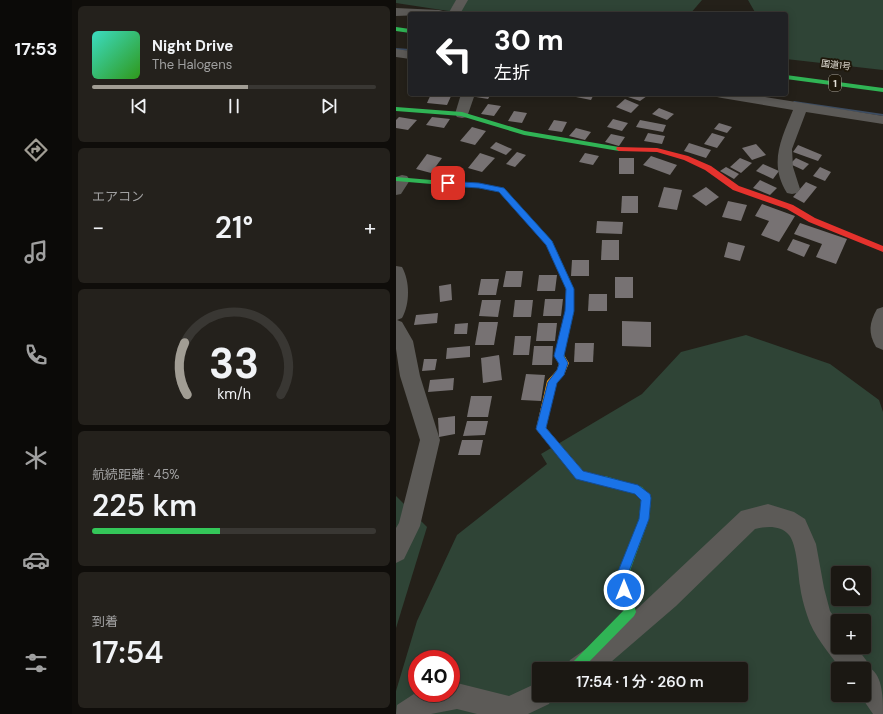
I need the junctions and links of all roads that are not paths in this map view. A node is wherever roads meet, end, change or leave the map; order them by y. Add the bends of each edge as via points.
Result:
1 (462, 0) edge
2 (396, 12) edge
3 (455, 12) edge
4 (408, 13) edge
5 (396, 21) edge
6 (408, 23) edge
7 (396, 29) edge
8 (408, 31) edge
9 (396, 54) edge
10 (408, 54) edge
11 (788, 69) edge
12 (788, 77) edge
13 (883, 81) edge
14 (883, 90) edge
15 (467, 96) edge
16 (735, 96) edge
17 (801, 106) junction
18 (396, 109) edge
19 (462, 114) junction
20 (883, 120) edge
21 (398, 183) edge
22 (792, 189) dead end
23 (883, 249) edge
24 (396, 272) edge
25 (396, 313) edge
26 (883, 314) edge
27 (396, 326) edge
28 (883, 342) edge
29 (396, 551) edge
30 (831, 634) edge
31 (580, 662) edge
32 (589, 662) edge
33 (871, 689) edge
34 (532, 698) edge
35 (883, 706) edge
36 (406, 714) edge

1 - 3 street
2 - 4 street
5 - 6 main road
7 - 8 main road
9 - 10 street
11 - 13 main road, 国道1号 / 1
12 - 14 main road, 国道1号 / 1
15 - 19 street
16 - 17 street
17 - 20 street
17 - 22 street via 785,149 785,167
18 - 19 main road
19 - 23 main road via 524,133 612,149 657,150 686,158 708,168 736,188 790,207 812,220
21 - 31 main road via 479,186 501,190 549,243 570,289 570,311 559,356 564,363 561,372 552,382 541,429 580,475 638,490 646,498 644,519 621,579 630,612
24 - 25 street via 399,292
26 - 28 street via 878,329
27 - 29 street via 404,341 410,376 430,440 409,526
30 - 32 street via 819,616 805,544 797,527 768,514 749,519 655,609
33 - 35 street
34 - 36 street via 509,708 457,696 425,702

